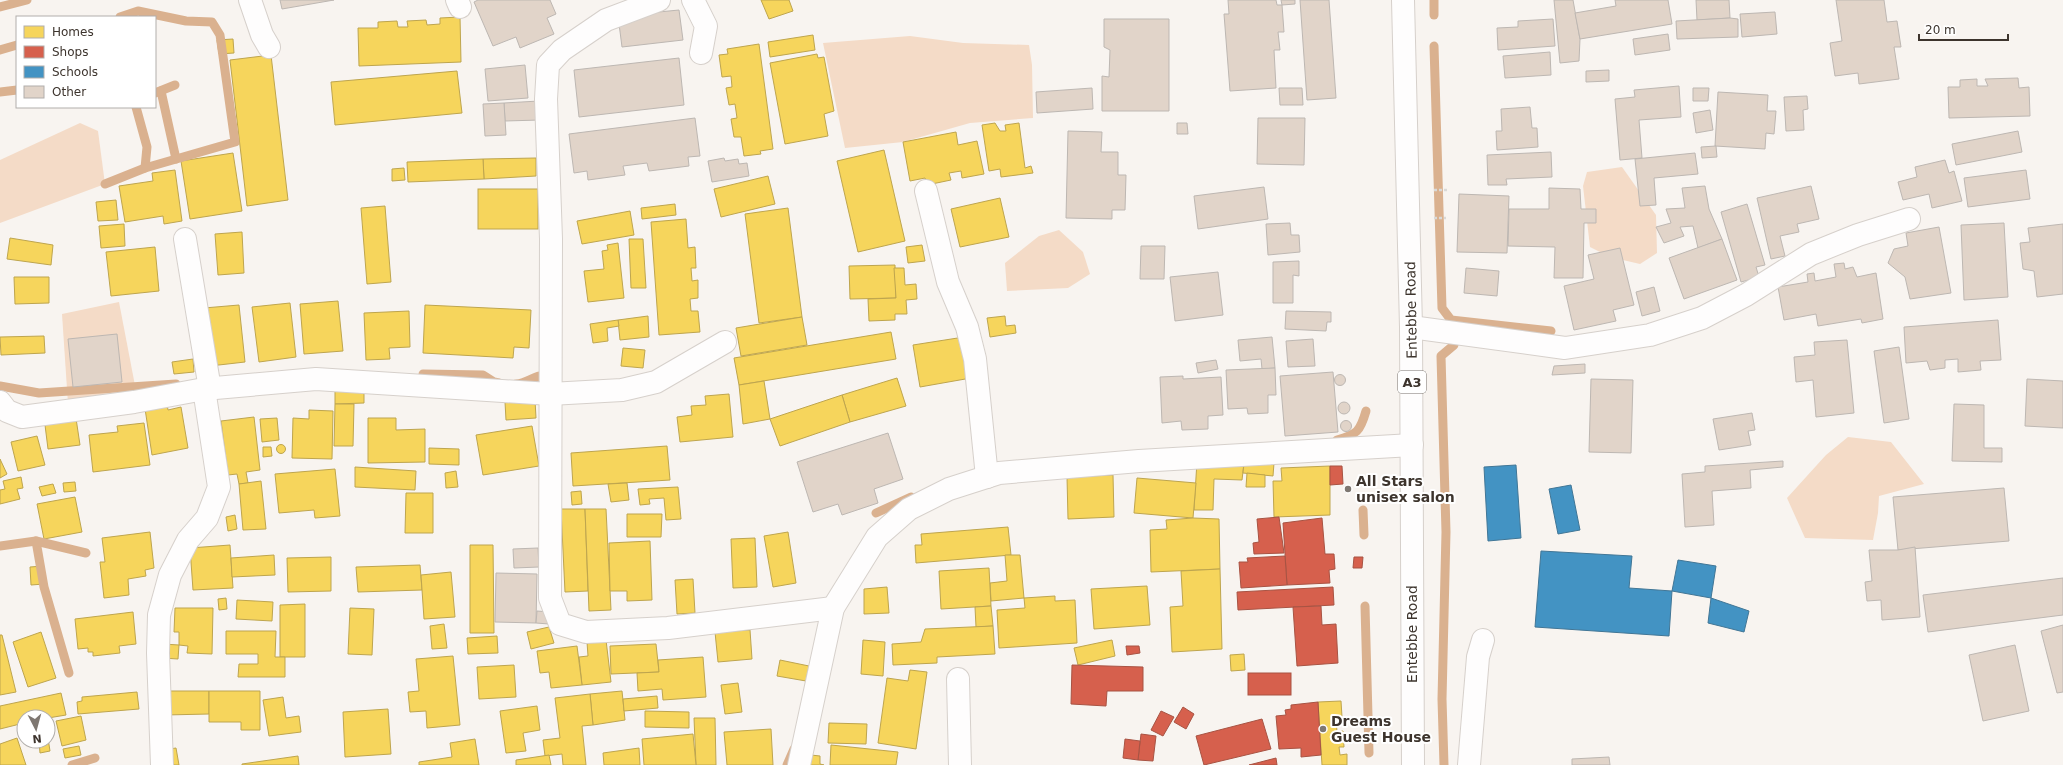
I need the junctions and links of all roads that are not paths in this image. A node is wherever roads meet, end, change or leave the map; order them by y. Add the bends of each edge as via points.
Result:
1 (250, 0) edge
2 (659, 0) edge
3 (693, 0) edge
4 (1404, 0) edge
5 (269, 47) dead end
6 (701, 53) dead end
7 (926, 191) dead end
8 (1909, 219) dead end
9 (185, 239) dead end
10 (1411, 327) junction
11 (725, 342) dead end
12 (207, 389) junction
13 (550, 394) junction
14 (0, 402) edge
15 (1412, 445) junction
16 (987, 477) junction
17 (833, 608) junction
18 (1483, 640) dead end
19 (958, 679) dead end
20 (162, 765) edge
21 (799, 765) edge
22 (960, 765) edge
23 (1413, 765) edge
24 (1469, 765) edge

1 - 5 street via 262,36
2 - 13 street via 606,20 562,50 548,65 546,106 551,239
3 - 6 street via 706,26
4 - 10 street, Entebbe Road / A3
7 - 16 street via 948,282 967,327 975,359
8 - 10 street via 1858,234 1812,254 1746,295 1702,318 1650,335 1565,348
9 - 12 street
10 - 15 street, Entebbe Road / A3
11 - 13 street via 656,382 622,390
12 - 13 street via 316,379
12 - 14 street via 22,417 7,411
12 - 20 street via 219,487 207,518 188,540 170,575 159,615 158,676
13 - 17 street via 550,598 560,624 586,632 668,628
15 - 16 street via 1139,461 999,473
15 - 23 street, Entebbe Road / A3
16 - 17 street via 949,489 909,509 877,537
17 - 21 street
18 - 24 street via 1478,657
19 - 22 street

